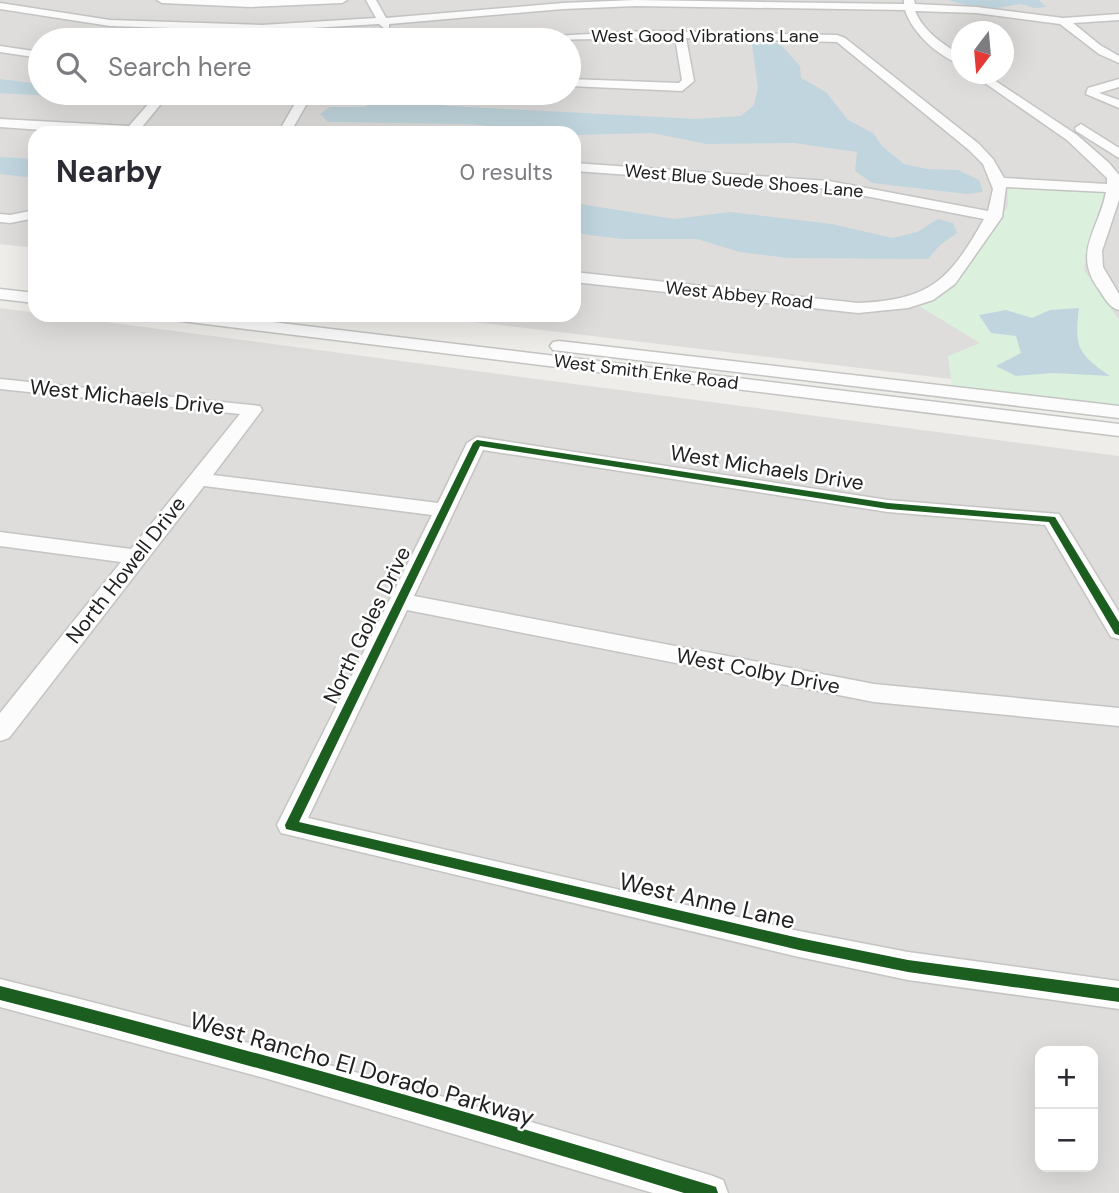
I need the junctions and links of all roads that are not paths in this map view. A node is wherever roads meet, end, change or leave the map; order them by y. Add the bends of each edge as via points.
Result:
1 (34, 0) edge
2 (162, 0) edge
3 (342, 0) edge
4 (371, 0) edge
5 (910, 6) edge
6 (2, 10) edge
7 (929, 10) edge
8 (1119, 17) edge
9 (572, 20) junction
10 (1063, 21) junction
11 (384, 24) junction
12 (119, 28) edge
13 (336, 28) edge
14 (557, 28) edge
15 (680, 34) junction
16 (0, 49) edge
17 (28, 53) edge
18 (951, 54) edge
19 (1119, 60) edge
20 (581, 83) edge
21 (1014, 83) edge
22 (1119, 83) edge
23 (992, 84) edge
24 (1119, 104) edge
25 (154, 105) edge
26 (300, 105) edge
27 (0, 123) edge
28 (41, 126) edge
29 (135, 126) edge
30 (288, 126) edge
31 (1076, 143) junction
32 (1119, 154) edge
33 (1119, 164) edge
34 (581, 167) edge
35 (1000, 182) junction
36 (1119, 189) edge
37 (28, 216) edge
38 (995, 217) junction
39 (0, 218) edge
40 (581, 278) edge
41 (0, 280) edge
42 (28, 283) edge
43 (0, 294) edge
44 (28, 297) edge
45 (1119, 305) edge
46 (231, 322) edge
47 (358, 322) edge
48 (0, 384) edge
49 (253, 410) joint
50 (1119, 412) edge
51 (1119, 430) edge
52 (477, 443) joint
53 (198, 479) junction
54 (444, 510) junction
55 (0, 539) edge
56 (137, 557) junction
57 (400, 601) junction
58 (1119, 631) edge
59 (1119, 718) edge
60 (0, 731) edge
61 (290, 825) joint
62 (0, 993) edge
63 (1119, 995) edge
64 (710, 1193) edge

1 - 6 street
2 - 3 street via 251,4
4 - 11 street
5 - 7 street
5 - 9 street via 678,8
5 - 18 street via 923,32
6 - 12 street via 76,25
7 - 10 street
8 - 10 street
9 - 11 street
9 - 14 street, West Good Vibrations Lane
9 - 15 street, West Good Vibrations Lane
10 - 19 street via 1090,46
11 - 13 street
15 - 20 street via 688,81 682,87
15 - 35 street, West Good Vibrations Lane via 841,40 974,147
16 - 17 street
21 - 32 street
22 - 24 street via 1092,91
23 - 31 street
25 - 29 street
26 - 30 street
27 - 28 street
31 - 33 street
31 - 36 street via 1107,169
34 - 38 street, West Blue Suede Shoes Lane via 829,185
35 - 36 street
35 - 38 street
36 - 45 street via 1116,215 1098,252 1103,285
37 - 39 street
38 - 40 street, West Abbey Road via 939,291 903,304 858,308
41 - 42 street
43 - 44 street
46 - 51 street, West Smith Enke Road
47 - 50 street, West Smith Enke Road
48 - 49 street, West Michaels Drive
49 - 53 street, North Howell Drive
52 - 54 street, North Goles Drive
52 - 58 street, West Michaels Drive via 888,506 1052,519
53 - 54 street
53 - 56 street, North Howell Drive
54 - 57 street, North Goles Drive
55 - 56 street
56 - 60 street, North Howell Drive
57 - 59 street, West Colby Drive via 874,693
57 - 61 street, North Goles Drive
61 - 63 street, West Anne Lane via 799,944 908,966
62 - 64 street, West Rancho El Dorado Parkway via 531,1138

